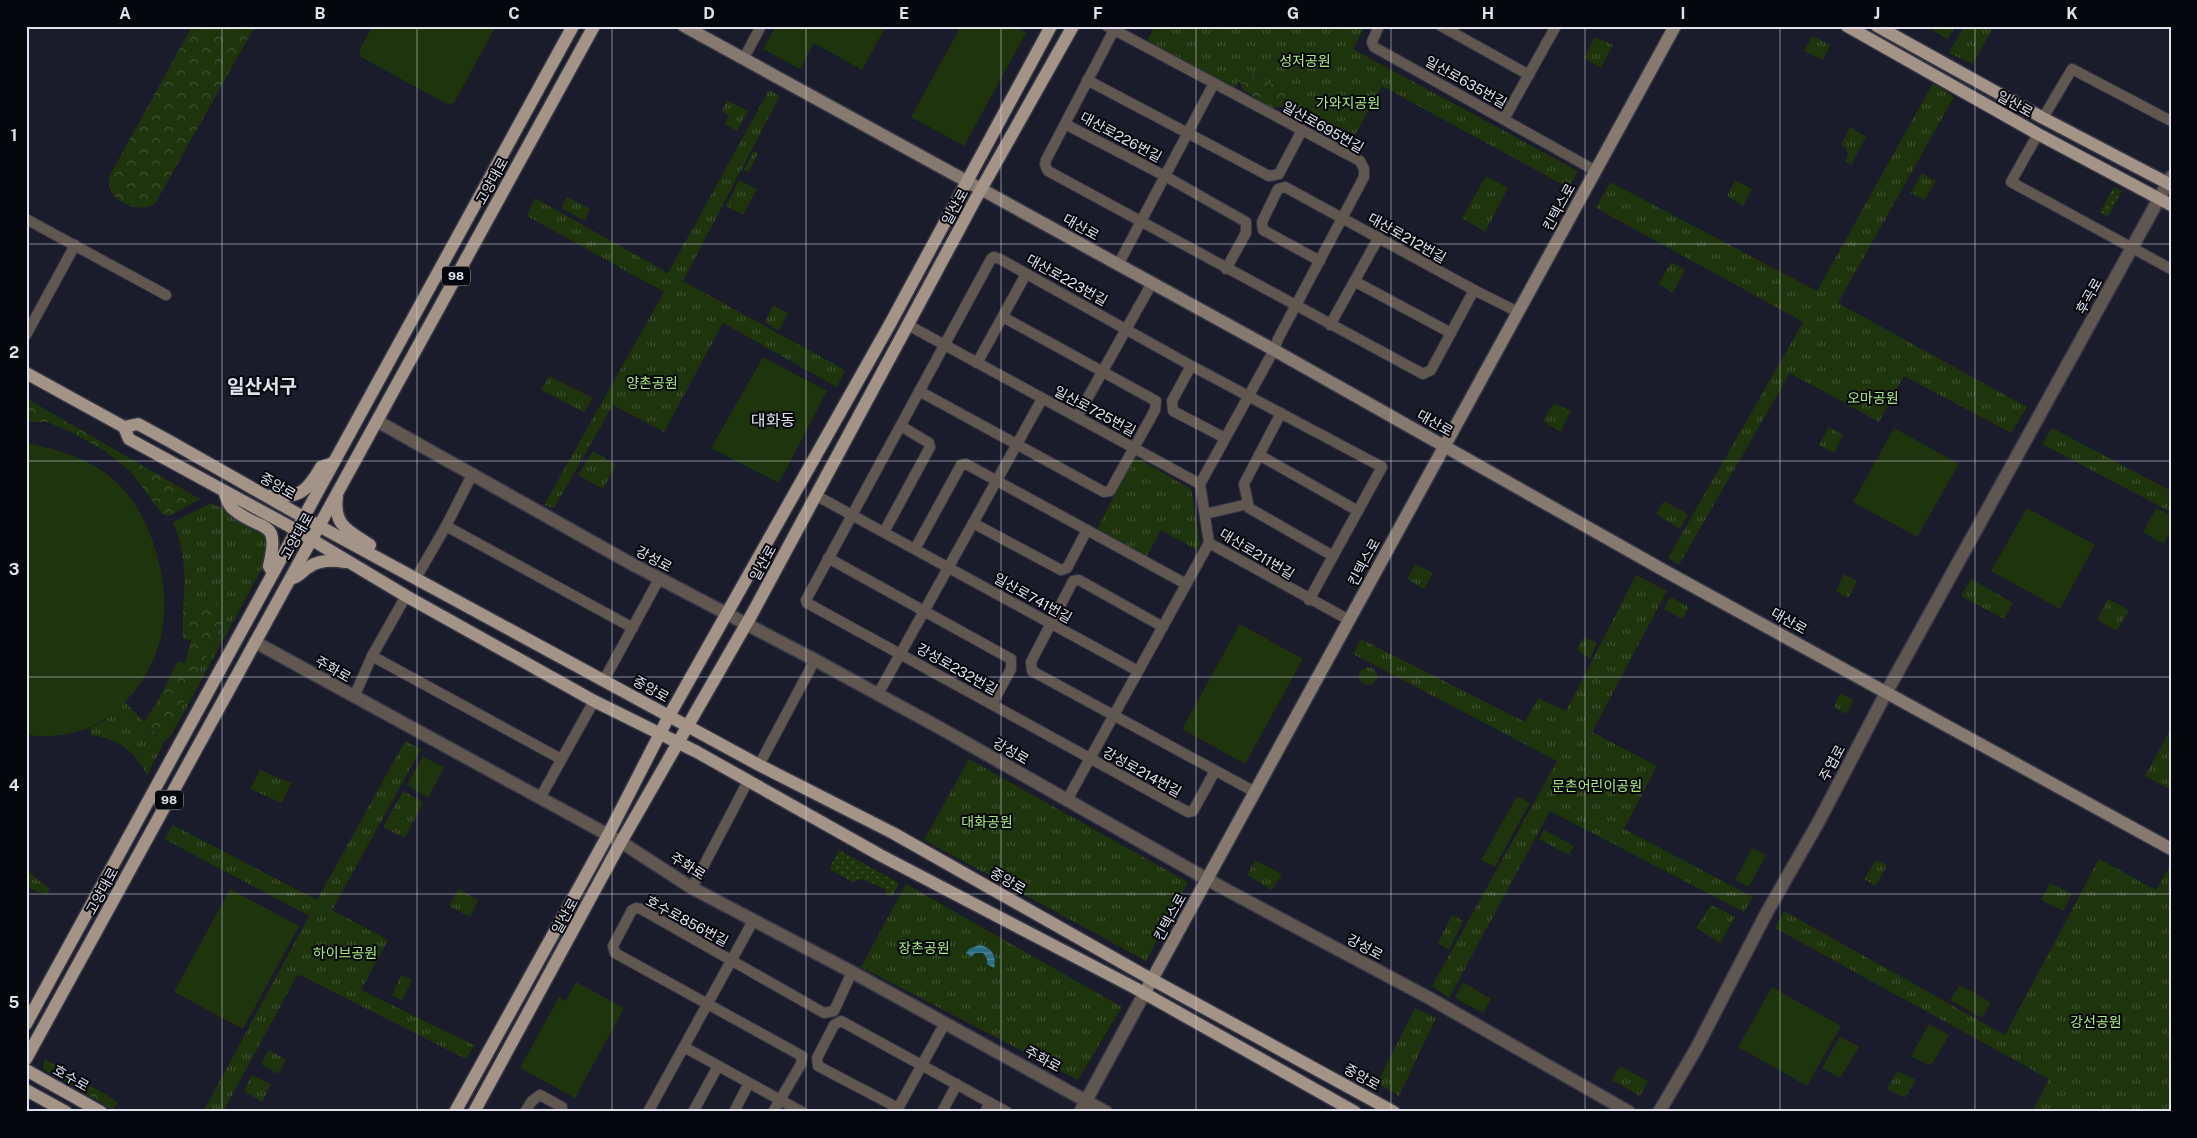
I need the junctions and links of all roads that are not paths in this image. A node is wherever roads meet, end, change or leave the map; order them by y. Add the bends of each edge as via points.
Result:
1 (573, 26) edge
2 (594, 26) edge
3 (684, 26) edge
4 (761, 26) edge
5 (1051, 26) edge
6 (1073, 26) edge
7 (1379, 26) edge
8 (1441, 26) edge
9 (1675, 26) edge
10 (1847, 26) edge
11 (1877, 26) edge
12 (1111, 28) edge
13 (1552, 28) edge
14 (744, 58) junction
15 (1529, 75) junction
16 (1088, 80) junction
17 (1213, 85) junction
18 (2043, 118) junction
19 (1504, 120) junction
20 (2171, 121) edge
21 (1065, 124) junction
22 (1302, 130) junction
23 (1188, 133) junction
24 (2038, 134) junction
25 (1596, 171) junction
26 (1165, 176) junction
27 (966, 181) junction
28 (2170, 182) edge
29 (981, 189) junction
30 (2165, 202) edge
31 (1342, 217) junction
32 (26, 218) edge
33 (1141, 222) junction
34 (1379, 237) junction
35 (75, 245) junction
36 (2132, 249) junction
37 (1320, 261) junction
38 (1118, 265) junction
39 (1228, 270) junction
40 (2171, 270) edge
41 (1026, 274) junction
42 (1354, 281) junction
43 (1152, 283) junction
44 (1474, 290) junction
45 (166, 295) dead end
46 (1296, 306) junction
47 (1518, 312) junction
48 (1002, 317) junction
49 (908, 325) junction
50 (1330, 325) junction
51 (1126, 329) junction
52 (1451, 333) junction
53 (26, 335) edge
54 (944, 345) junction
55 (1274, 350) junction
56 (977, 363) junction
57 (1191, 366) junction
58 (1103, 371) junction
59 (26, 373) edge
60 (919, 391) junction
61 (1248, 396) junction
62 (1042, 399) junction
63 (1281, 414) junction
64 (1077, 417) junction
65 (377, 421) junction
66 (902, 424) junction
67 (124, 427) junction
68 (2033, 429) joint
69 (1225, 438) junction
70 (1016, 445) junction
71 (1445, 446) junction
72 (1134, 448) junction
73 (1259, 455) junction
74 (333, 464) junction
75 (473, 473) junction
76 (997, 480) junction
77 (1200, 484) junction
78 (224, 491) junction
79 (337, 493) junction
80 (264, 496) junction
81 (817, 496) junction
82 (1248, 504) junction
83 (1358, 511) junction
84 (851, 514) junction
85 (1205, 514) junction
86 (303, 517) junction
87 (973, 523) junction
88 (319, 526) junction
89 (446, 526) junction
90 (1087, 530) junction
91 (296, 531) junction
92 (884, 532) junction
93 (312, 540) junction
94 (1208, 543) junction
95 (915, 549) junction
96 (375, 556) junction
97 (1334, 556) junction
98 (828, 558) junction
99 (348, 562) junction
100 (948, 568) junction
101 (273, 573) junction
102 (416, 578) junction
103 (290, 579) junction
104 (659, 579) junction
105 (1186, 584) junction
106 (406, 596) junction
107 (1309, 600) junction
108 (924, 611) junction
109 (728, 614) junction
110 (1349, 620) junction
111 (746, 624) junction
112 (1052, 624) junction
113 (1163, 627) junction
114 (633, 628) junction
115 (255, 642) junction
116 (900, 654) junction
117 (372, 656) junction
118 (815, 660) junction
119 (1138, 671) junction
120 (604, 680) junction
121 (1886, 693) junction
122 (878, 694) junction
123 (354, 698) junction
124 (594, 702) junction
125 (996, 706) junction
126 (669, 716) junction
127 (1114, 716) junction
128 (689, 726) junction
129 (659, 735) junction
130 (677, 744) junction
131 (561, 759) junction
132 (1090, 759) junction
133 (759, 765) junction
134 (1215, 771) junction
135 (748, 781) junction
136 (1255, 792) junction
137 (540, 798) junction
138 (1067, 800) junction
139 (608, 835) junction
140 (621, 842) junction
141 (2171, 849) edge
142 (1207, 879) junction
143 (692, 888) junction
144 (753, 921) junction
145 (732, 960) junction
146 (852, 972) junction
147 (1153, 979) junction
148 (1144, 994) junction
149 (708, 1004) junction
150 (945, 1023) junction
151 (26, 1024) edge
152 (684, 1047) junction
153 (26, 1059) edge
154 (922, 1064) junction
155 (718, 1066) junction
156 (26, 1070) edge
157 (749, 1083) junction
158 (958, 1084) junction
159 (26, 1090) edge
160 (1086, 1099) junction
161 (784, 1102) junction
162 (987, 1107) edge
163 (562, 1109) edge
164 (897, 1110) edge
165 (66, 1112) edge
166 (101, 1112) edge
167 (456, 1112) edge
168 (474, 1112) edge
169 (525, 1112) edge
170 (648, 1112) edge
171 (693, 1112) edge
172 (734, 1112) edge
173 (773, 1112) edge
174 (802, 1112) edge
175 (942, 1112) edge
176 (1007, 1112) edge
177 (1080, 1112) edge
178 (1106, 1112) edge
179 (1355, 1112) edge
180 (1394, 1112) edge
181 (1629, 1112) edge
182 (1659, 1112) edge

1 - 74 main road, 고양대로 / 98
2 - 65 main road, 고양대로 / 98
3 - 14 main road, 대산로
4 - 14 street
5 - 27 main road, 일산로
6 - 29 main road, 일산로
7 - 19 street, 일산로635번길 via 1372,42 1374,47
8 - 15 street
9 - 25 main road, 킨텍스로
10 - 24 main road, 일산로
11 - 18 main road, 일산로
12 - 16 street, 일산로695번길
12 - 17 street, 일산로695번길
13 - 15 street, 일산로635번길
14 - 27 main road, 대산로
15 - 19 street, 일산로635번길
16 - 21 street, 일산로695번길
16 - 23 street
17 - 22 street, 일산로695번길
17 - 23 street, 대산로226번길
18 - 20 street via 2072,69
18 - 28 main road, 일산로
19 - 25 street
21 - 26 street, 대산로226번길
21 - 33 street, 일산로695번길 via 1045,165 1048,171
22 - 23 street via 1279,174 1269,176
22 - 31 street, 일산로695번길 via 1360,162 1364,168 1364,177
23 - 26 street, 대산로226번길
24 - 30 main road, 일산로
24 - 36 street via 2011,182
25 - 47 main road, 킨텍스로
26 - 33 street, 대산로226번길
26 - 39 street, 대산로226번길 via 1246,222 1246,233
27 - 29 main road, 대산로
27 - 109 main road, 일산로
28 - 30 street, 후곡로
29 - 38 main road, 대산로
29 - 49 main road, 일산로
30 - 36 street, 후곡로
31 - 34 street, 대산로212번길
31 - 37 street, 일산로695번길
31 - 37 street, 대산로212번길 via 1285,187 1278,189 1262,222 1264,230
32 - 35 street
33 - 38 street, 대산로226번길
33 - 39 street
34 - 42 street
34 - 44 street, 대산로212번길
35 - 45 street
35 - 53 street
36 - 40 street
36 - 68 street, 후곡로
37 - 46 street, 일산로695번길
38 - 43 main road, 대산로
39 - 46 street
41 - 48 street
41 - 51 street, 대산로223번길
41 - 54 street, 대산로223번길 via 994,257 991,259
42 - 50 street
42 - 52 street
43 - 51 street
43 - 55 main road, 대산로
44 - 47 street, 대산로212번길
44 - 52 street
46 - 50 street
46 - 55 street, 일산로695번길
47 - 71 main road, 킨텍스로
48 - 56 street
48 - 58 street
49 - 54 street, 일산로725번길
49 - 81 main road, 일산로
50 - 52 street via 1423,374 1431,370
51 - 57 street
51 - 58 street
54 - 56 street, 일산로725번길
54 - 60 street
55 - 61 street
55 - 71 main road, 대산로
56 - 62 street, 일산로725번길
57 - 61 street
57 - 69 street via 1172,401 1173,411
58 - 64 street
58 - 72 street via 1156,402 1156,410
59 - 67 main road, 중앙로
60 - 66 street
60 - 70 street
61 - 63 street
61 - 69 street
62 - 64 street, 일산로725번길
62 - 70 street, 강성로232번길
63 - 73 street
63 - 83 street via 1382,468
64 - 72 street, 일산로725번길
65 - 75 street, 강성로
65 - 79 main road, 고양대로 / 98
66 - 84 street
66 - 92 street via 930,447
67 - 78 main road, 중앙로 via 129,440
67 - 80 main road, 중앙로 via 138,424
68 - 121 street, 주엽로
69 - 77 street
70 - 72 street via 1104,492 1110,491
70 - 76 street, 강성로232번길
71 - 110 main road, 킨텍스로
71 - 121 main road, 대산로
72 - 77 street, 일산로725번길
73 - 82 street via 1244,484
73 - 83 street
74 - 80 main road via 321,468 303,492 293,496
74 - 86 main road, 고양대로 / 98
75 - 89 street
75 - 104 street, 강성로
76 - 87 street, 강성로232번길
76 - 90 street
76 - 95 street via 966,464 961,465
77 - 85 street, 대산로211번길
78 - 91 main road, 중앙로
78 - 101 main road via 231,508 266,527 274,536 269,566
79 - 88 main road, 고양대로 / 98
79 - 96 main road via 336,512 340,524 372,546
80 - 86 main road, 중앙로
81 - 84 street, 일산로741번길
81 - 111 main road, 일산로
82 - 85 street
82 - 97 street via 1249,508
83 - 97 street
84 - 92 street, 일산로741번길
84 - 98 street
85 - 94 street, 대산로211번길
86 - 88 main road, 중앙로
86 - 91 main road, 고양대로 / 98
87 - 90 street via 1060,570 1067,568
87 - 100 street, 강성로232번길
88 - 93 main road, 고양대로 / 98
88 - 96 main road, 중앙로
89 - 102 street
89 - 114 street
90 - 105 street
91 - 93 main road, 중앙로
91 - 101 main road, 고양대로 / 98
92 - 95 street, 일산로741번길
93 - 99 main road, 중앙로
93 - 103 main road, 고양대로 / 98
94 - 105 street, 강성로214번길
94 - 107 street, 대산로211번길
95 - 100 street, 일산로741번길
96 - 102 main road, 중앙로
97 - 107 street
98 - 108 street
98 - 116 street, 강성로232번길 via 806,603
99 - 103 main road via 327,561 312,565
99 - 106 main road, 중앙로
100 - 108 street, 강성로232번길
100 - 112 street, 일산로741번길
101 - 151 main road, 고양대로 / 98
102 - 120 main road, 중앙로
103 - 115 main road, 고양대로 / 98
104 - 109 street, 강성로
104 - 114 street
105 - 113 street, 강성로214번길
106 - 117 street
106 - 124 main road, 중앙로
107 - 110 street, 대산로211번길
108 - 116 street, 강성로232번길
108 - 125 street via 1012,660
109 - 111 street, 강성로
109 - 126 main road, 일산로
110 - 136 main road, 킨텍스로
111 - 118 street, 강성로
111 - 128 main road, 일산로
112 - 113 street via 1073,581 1079,580
112 - 119 street, 일산로741번길
112 - 127 street via 1031,662 1032,671
113 - 119 street, 강성로214번길
114 - 120 street
115 - 123 street, 주화로
115 - 153 main road, 고양대로 / 98
116 - 122 street, 강성로232번길
116 - 125 street, 강성로232번길
117 - 123 street
117 - 131 street
118 - 122 street, 강성로
118 - 133 street
119 - 127 street, 강성로214번길
120 - 126 main road, 중앙로
121 - 141 main road, 대산로
121 - 182 street, 주엽로 via 1696,1049
122 - 138 street, 강성로
123 - 137 street, 주화로
124 - 129 main road, 중앙로
124 - 131 street
125 - 132 street, 강성로214번길
126 - 128 main road, 중앙로
126 - 129 main road, 일산로
127 - 132 street, 강성로214번길
127 - 134 street
128 - 130 main road, 일산로
128 - 133 main road, 중앙로
129 - 130 main road, 중앙로
129 - 139 main road, 일산로
130 - 135 main road, 중앙로
130 - 140 main road, 일산로
131 - 137 street
132 - 134 street, 강성로214번길 via 1188,812 1193,812
132 - 138 street, 강성로214번길
133 - 147 main road, 중앙로 via 894,833
134 - 136 street
135 - 143 street
135 - 148 main road, 중앙로 via 880,855
136 - 142 main road, 킨텍스로
137 - 139 street, 주화로
138 - 142 street, 강성로
139 - 140 street, 주화로
139 - 167 main road, 일산로
140 - 143 street, 주화로
140 - 168 main road, 일산로
142 - 147 main road, 킨텍스로
142 - 181 street, 강성로 via 1431,999
143 - 144 street, 주화로
144 - 145 street, 호수로856번길
144 - 146 street, 주화로
145 - 146 street, 호수로856번길 via 824,1013 834,1011
145 - 149 street, 호수로856번길
145 - 149 street, 호수로856번길 via 641,909 632,910 613,946 615,953
146 - 150 street, 주화로
147 - 148 main road, 킨텍스로
147 - 180 main road, 중앙로
148 - 160 street, 킨텍스로
148 - 179 main road, 중앙로
149 - 152 street, 호수로856번길
149 - 161 street, 호수로856번길 via 802,1056
150 - 154 street
150 - 160 street, 주화로
152 - 155 street
152 - 170 street, 호수로856번길
154 - 158 street
154 - 164 street
154 - 164 street via 841,1021 834,1025 817,1058 818,1066
155 - 157 street
155 - 171 street
156 - 166 main road, 호수로
157 - 161 street
157 - 172 street
158 - 162 street
158 - 175 street
159 - 165 main road
160 - 177 street, 킨텍스로
160 - 178 street, 주화로
161 - 173 street
161 - 174 street
162 - 176 street
163 - 169 street via 540,1095

